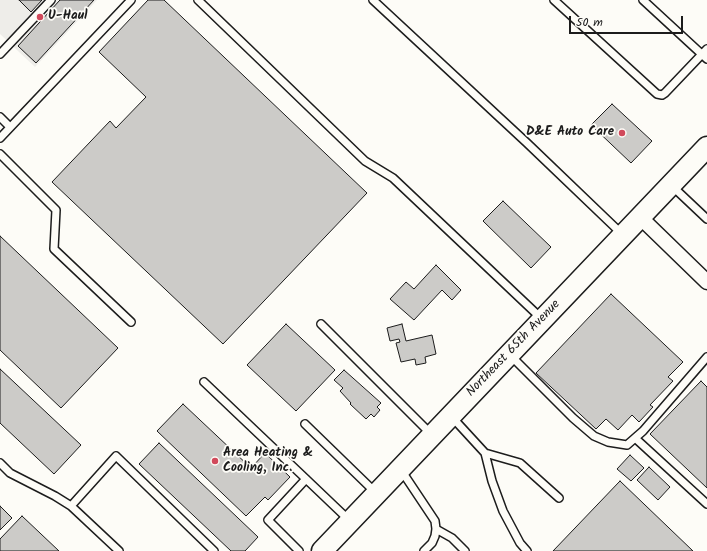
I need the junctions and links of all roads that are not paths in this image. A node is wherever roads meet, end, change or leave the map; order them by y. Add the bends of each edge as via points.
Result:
1 (51, 0) edge
2 (131, 0) edge
3 (198, 0) edge
4 (373, 0) edge
5 (554, 0) edge
6 (643, 0) edge
7 (707, 49) edge
8 (0, 54) edge
9 (704, 57) edge
10 (0, 117) edge
11 (10, 127) junction
12 (0, 138) edge
13 (707, 147) edge
14 (0, 154) edge
15 (671, 185) junction
16 (640, 217) junction
17 (707, 219) edge
18 (623, 235) junction
19 (707, 282) edge
20 (542, 320) junction
21 (131, 322) dead end
22 (321, 324) dead end
23 (509, 354) junction
24 (707, 357) edge
25 (204, 382) dead end
26 (451, 416) junction
27 (305, 424) dead end
28 (432, 435) junction
29 (635, 438) junction
30 (485, 453) junction
31 (0, 463) edge
32 (400, 469) junction
33 (306, 479) junction
34 (377, 494) junction
35 (559, 498) dead end
36 (707, 504) edge
37 (71, 506) junction
38 (350, 521) junction
39 (436, 529) junction
40 (329, 547) edge
41 (119, 551) edge
42 (214, 551) edge
43 (298, 551) edge
44 (424, 551) edge
45 (465, 551) edge
46 (527, 551) edge

1 - 8 lane
2 - 11 lane
3 - 20 lane via 365,161 393,178
4 - 18 lane
5 - 9 lane via 657,94 665,93
6 - 9 lane
7 - 9 lane
10 - 11 lane
11 - 12 lane
13 - 15 street, Northeast 65th Avenue
14 - 21 lane via 56,210 54,249
15 - 16 street, Northeast 65th Avenue
15 - 17 lane
16 - 18 street, Northeast 65th Avenue
16 - 19 street
18 - 20 street, Northeast 65th Avenue
20 - 23 street, Northeast 65th Avenue
22 - 28 lane
23 - 26 street, Northeast 65th Avenue
23 - 29 lane via 572,418 594,436 608,442 627,445
24 - 29 lane
25 - 33 lane
26 - 28 street, Northeast 65th Avenue
26 - 30 lane
27 - 34 lane
28 - 32 street, Northeast 65th Avenue
29 - 36 lane
30 - 35 lane via 520,463
30 - 46 lane via 503,511
31 - 37 lane via 10,472
32 - 34 street, Northeast 65th Avenue
32 - 39 lane via 432,515
33 - 38 lane
33 - 43 lane via 268,520
34 - 38 street, Northeast 65th Avenue
37 - 41 lane
37 - 42 lane via 116,456
38 - 40 street, Northeast 65th Avenue
39 - 44 lane via 432,543
39 - 45 lane via 452,538

